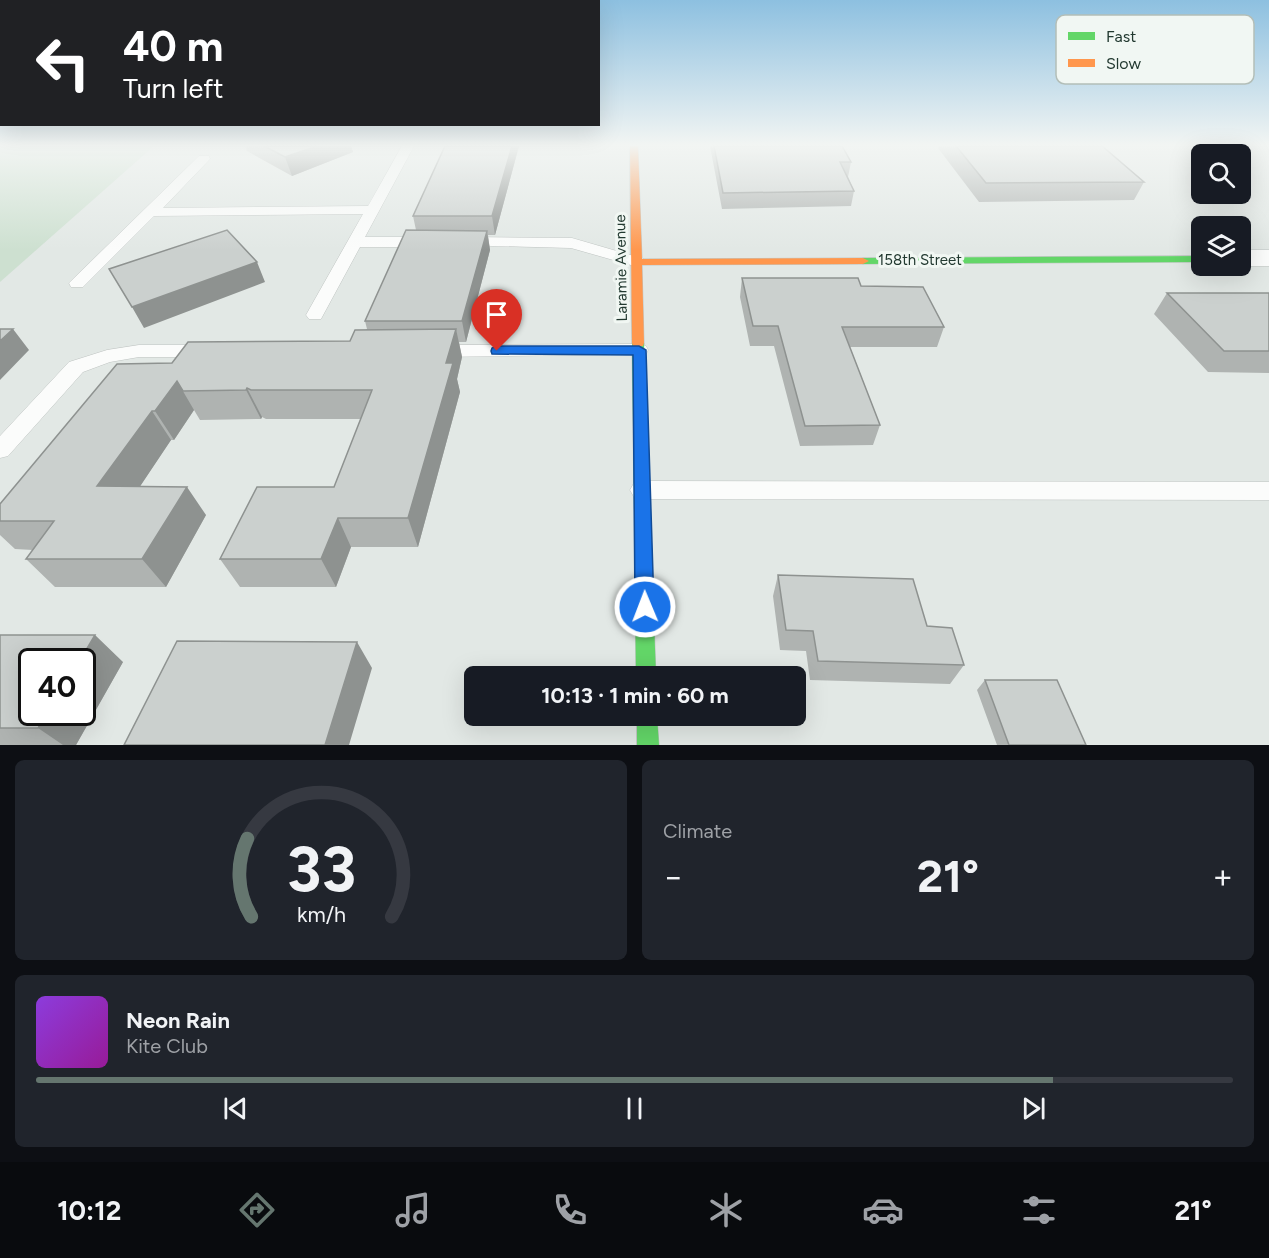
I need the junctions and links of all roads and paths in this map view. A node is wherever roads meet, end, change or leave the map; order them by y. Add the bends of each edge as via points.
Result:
1 (182, 181) edge
2 (389, 181) edge
3 (635, 181) edge
4 (373, 210) junction
5 (150, 212) junction
6 (355, 242) junction
7 (1191, 258) edge
8 (1251, 258) edge
9 (1269, 258) edge
10 (638, 262) junction
11 (77, 282) dead end
12 (315, 315) dead end
13 (639, 350) junction
14 (225, 351) edge
15 (414, 351) edge
16 (0, 450) edge
17 (642, 490) junction
18 (1269, 491) edge
19 (646, 666) edge
20 (647, 726) edge
21 (648, 745) edge

1 - 5 lane
2 - 4 lane
3 - 10 street, Laramie Avenue
4 - 5 lane
4 - 6 lane
5 - 11 lane
6 - 10 lane via 572,243
6 - 12 lane
7 - 10 street, 158th Street
8 - 9 street
10 - 13 street, Laramie Avenue
13 - 15 lane
13 - 17 street, Laramie Avenue
14 - 16 lane via 140,351 107,356 76,368
17 - 18 lane
17 - 19 street, Laramie Avenue
20 - 21 street

